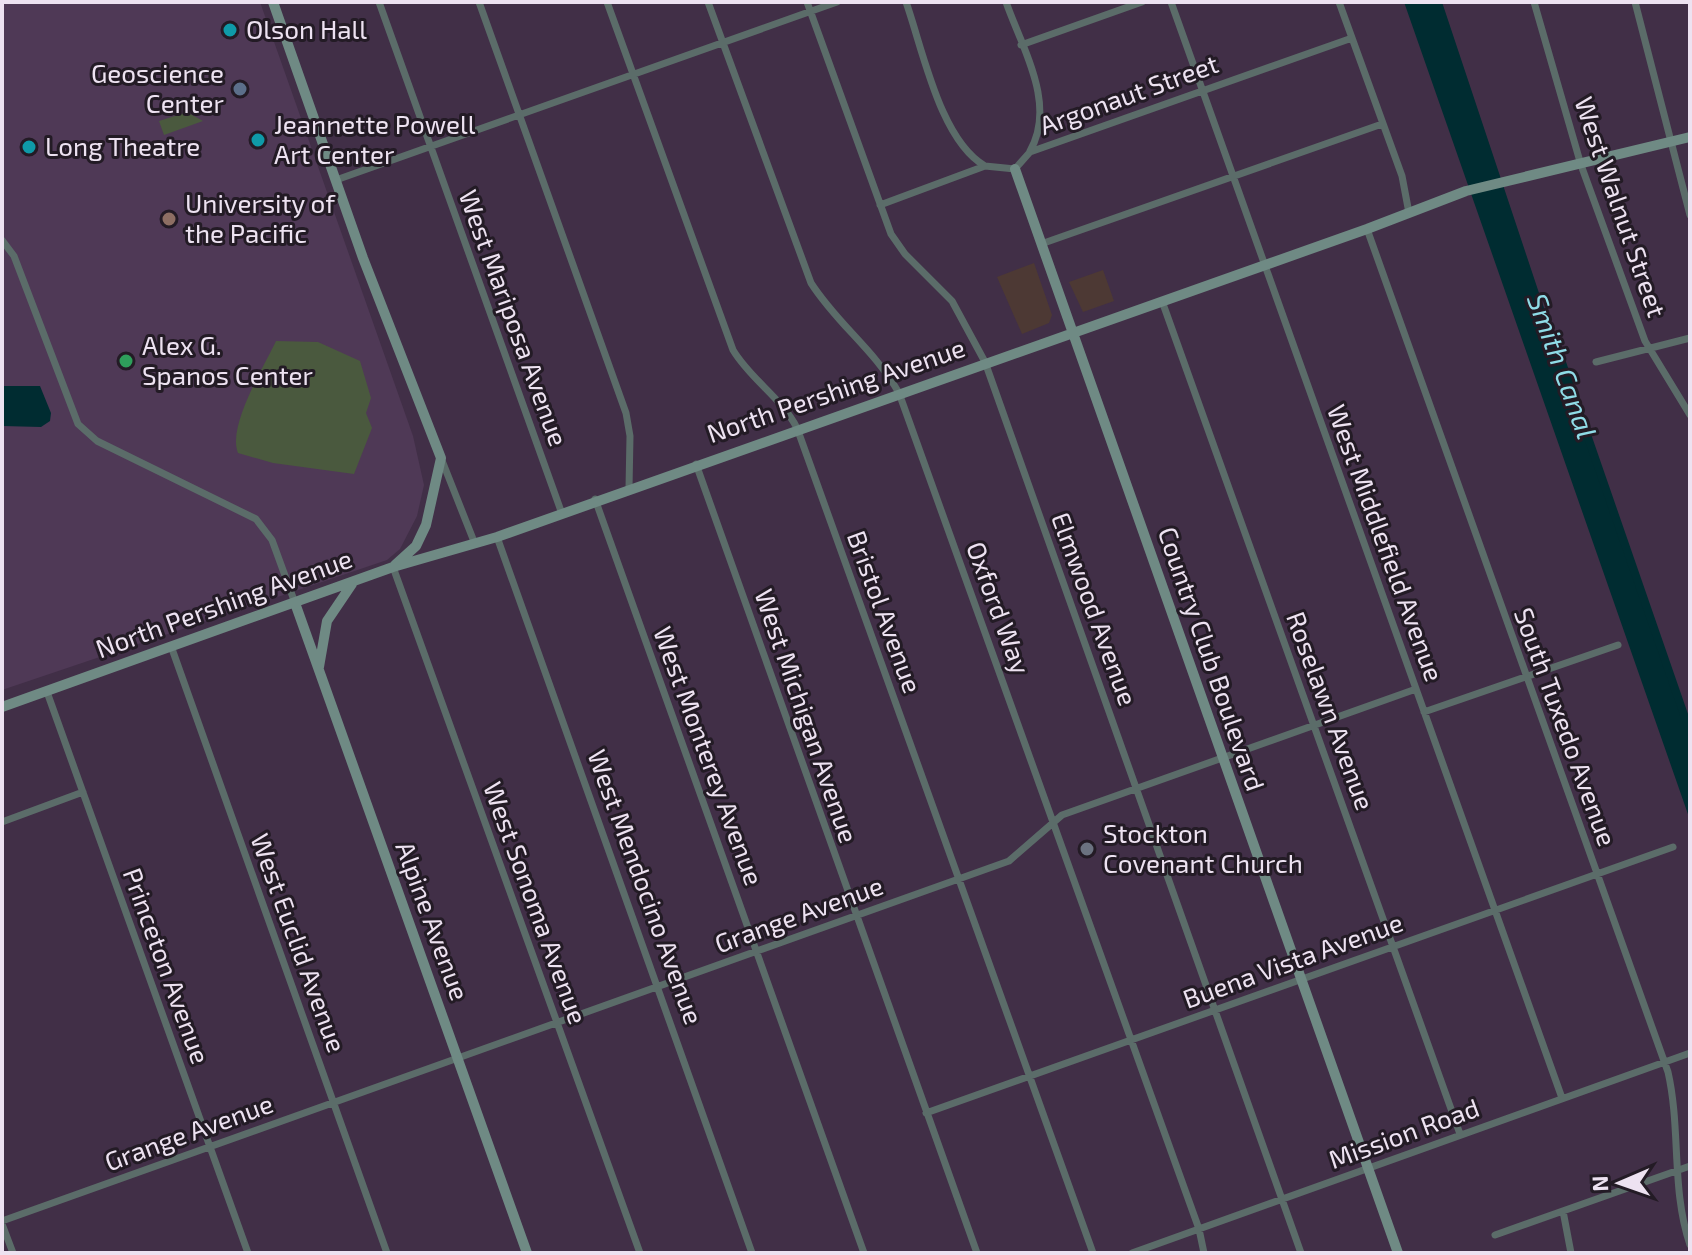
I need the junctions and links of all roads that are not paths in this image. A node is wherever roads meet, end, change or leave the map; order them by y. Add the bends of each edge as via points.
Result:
1 (273, 2) edge
2 (379, 2) edge
3 (479, 2) edge
4 (607, 2) edge
5 (708, 2) edge
6 (807, 2) edge
7 (837, 2) edge
8 (906, 2) edge
9 (1006, 2) edge
10 (1142, 2) edge
11 (1171, 2) edge
12 (1339, 2) edge
13 (1534, 2) edge
14 (1635, 2) edge
15 (810, 11) junction
16 (1352, 38) junction
17 (722, 42) junction
18 (1021, 45) junction
19 (634, 75) junction
20 (1202, 90) junction
21 (520, 115) junction
22 (1382, 124) junction
23 (1690, 137) edge
24 (1670, 141) junction
25 (431, 146) junction
26 (1030, 152) junction
27 (1581, 165) junction
28 (985, 166) junction
29 (1015, 169) junction
30 (1233, 177) junction
31 (336, 180) junction
32 (880, 205) junction
33 (1409, 213) junction
34 (1690, 215) edge
35 (1367, 229) junction
36 (2, 240) edge
37 (1041, 244) junction
38 (1263, 266) junction
39 (1162, 301) junction
40 (1072, 331) junction
41 (1690, 338) edge
42 (1649, 349) junction
43 (985, 362) junction
44 (1596, 362) dead end
45 (899, 393) junction
46 (1690, 415) edge
47 (797, 428) junction
48 (441, 458) junction
49 (696, 464) junction
50 (629, 488) junction
51 (595, 499) junction
52 (561, 511) junction
53 (497, 537) junction
54 (475, 544) junction
55 (393, 567) junction
56 (353, 582) junction
57 (295, 603) junction
58 (1618, 645) dead end
59 (171, 646) junction
60 (319, 669) junction
61 (1525, 677) junction
62 (1416, 689) junction
63 (47, 692) junction
64 (2, 707) edge
65 (1424, 712) junction
66 (1314, 725) junction
67 (1223, 758) junction
68 (1138, 789) junction
69 (83, 792) junction
70 (2, 822) edge
71 (1053, 824) junction
72 (1673, 847) dead end
73 (1597, 873) junction
74 (960, 879) junction
75 (1495, 910) junction
76 (855, 916) junction
77 (1394, 947) junction
78 (756, 952) junction
79 (1301, 979) junction
80 (657, 987) junction
81 (1217, 1010) junction
82 (557, 1023) junction
83 (1132, 1040) junction
84 (1690, 1053) edge
85 (458, 1059) junction
86 (1664, 1061) junction
87 (1030, 1076) junction
88 (1562, 1098) junction
89 (334, 1103) junction
90 (926, 1113) junction
91 (1460, 1134) junction
92 (210, 1147) junction
93 (1690, 1166) edge
94 (1368, 1168) junction
95 (1678, 1171) junction
96 (1283, 1199) junction
97 (1563, 1211) junction
98 (2, 1222) edge
99 (1199, 1229) junction
100 (1495, 1235) dead end
101 (1690, 1245) edge
102 (13, 1253) edge
103 (248, 1253) edge
104 (387, 1253) edge
105 (527, 1253) edge
106 (640, 1253) edge
107 (752, 1253) edge
108 (864, 1253) edge
109 (977, 1253) edge
110 (1093, 1253) edge
111 (1132, 1253) edge
112 (1204, 1253) edge
113 (1301, 1253) edge
114 (1398, 1253) edge
115 (1571, 1253) edge

1 - 31 street
2 - 25 street, West Mariposa Avenue
3 - 21 street
4 - 19 street, Bristol Avenue
5 - 17 street, Oxford Way
6 - 15 street, Elmwood Avenue
7 - 15 street
8 - 28 street via 952,134
9 - 18 street
10 - 18 street
11 - 20 street, West Middlefield Avenue
12 - 16 street
13 - 27 street, West Walnut Street
14 - 24 street
15 - 17 street
15 - 32 street, Elmwood Avenue
16 - 20 street, Argonaut Street
16 - 22 street
17 - 19 street
17 - 45 street, Oxford Way via 811,283 835,317 877,357
18 - 26 street via 1043,117
19 - 21 street
19 - 47 street, Bristol Avenue via 733,350 776,396
20 - 26 street, Argonaut Street
20 - 30 street, West Middlefield Avenue
21 - 25 street
21 - 50 street via 629,422
22 - 30 street
22 - 33 street via 1402,176
23 - 24 street, North Pershing Avenue
24 - 27 street, North Pershing Avenue
24 - 34 street
25 - 31 street
25 - 52 street, West Mariposa Avenue
26 - 29 street, Argonaut Street
27 - 33 street, North Pershing Avenue via 1466,191
27 - 42 street, West Walnut Street
28 - 29 street
28 - 32 street
29 - 37 street, Country Club Boulevard
30 - 37 street
30 - 38 street, West Middlefield Avenue
31 - 48 street
32 - 43 street, Elmwood Avenue via 896,242 952,301
33 - 35 street, North Pershing Avenue
35 - 38 street, North Pershing Avenue
35 - 61 street, South Tuxedo Avenue
36 - 57 street via 14,256 78,424 97,441 256,519 272,540
37 - 40 street, Country Club Boulevard
38 - 39 street, North Pershing Avenue
38 - 62 street, West Middlefield Avenue
39 - 40 street, North Pershing Avenue
39 - 66 street, Roselawn Avenue
40 - 43 street, North Pershing Avenue
40 - 67 street, Country Club Boulevard
41 - 42 street
42 - 44 street
42 - 46 street, West Walnut Street
43 - 45 street, North Pershing Avenue
43 - 68 street, Elmwood Avenue
45 - 47 street, North Pershing Avenue
45 - 71 street, Oxford Way
47 - 49 street, North Pershing Avenue
47 - 74 street, Bristol Avenue
48 - 54 street
48 - 55 street via 426,525 416,546
49 - 50 street, North Pershing Avenue
49 - 76 street, West Michigan Avenue
50 - 51 street, North Pershing Avenue
51 - 52 street, North Pershing Avenue
51 - 78 street, West Monterey Avenue
52 - 53 street, North Pershing Avenue
53 - 54 street, North Pershing Avenue
53 - 80 street, West Mendocino Avenue
54 - 55 street, North Pershing Avenue
55 - 56 street, North Pershing Avenue
55 - 82 street, West Sonoma Avenue
56 - 57 street, North Pershing Avenue
56 - 60 street via 327,621
57 - 59 street, North Pershing Avenue
57 - 60 street, Alpine Avenue
58 - 61 street
59 - 63 street, North Pershing Avenue
59 - 89 street, West Euclid Avenue
60 - 85 street, Alpine Avenue
61 - 65 street
61 - 73 street, South Tuxedo Avenue
62 - 65 street, West Middlefield Avenue
62 - 66 street, Grange Avenue
63 - 64 street, North Pershing Avenue
63 - 69 street, Princeton Avenue
65 - 75 street, West Middlefield Avenue
66 - 67 street, Grange Avenue
66 - 77 street, Roselawn Avenue
67 - 68 street, Grange Avenue
67 - 79 street, Country Club Boulevard
68 - 71 street, Grange Avenue via 1062,815
68 - 81 street, Elmwood Avenue
69 - 70 street
69 - 92 street, Princeton Avenue
71 - 74 street, Grange Avenue via 1009,861
71 - 83 street, Oxford Way
72 - 73 street, Buena Vista Avenue
73 - 75 street, Buena Vista Avenue
73 - 86 street, South Tuxedo Avenue
74 - 76 street, Grange Avenue
74 - 87 street, Bristol Avenue
75 - 77 street, Buena Vista Avenue
75 - 88 street, West Middlefield Avenue
76 - 78 street, Grange Avenue
76 - 90 street, West Michigan Avenue
77 - 79 street, Buena Vista Avenue
77 - 91 street, Roselawn Avenue
78 - 80 street, Grange Avenue
78 - 108 street, West Monterey Avenue
79 - 81 street, Buena Vista Avenue
79 - 94 street, Country Club Boulevard
80 - 82 street, Grange Avenue
80 - 107 street, West Mendocino Avenue
81 - 83 street, Buena Vista Avenue
81 - 96 street, Elmwood Avenue
82 - 85 street, Grange Avenue
82 - 106 street, West Sonoma Avenue
83 - 87 street, Buena Vista Avenue
83 - 99 street, Oxford Way
84 - 86 street, Mission Road
85 - 89 street, Grange Avenue
85 - 105 street, Alpine Avenue
86 - 88 street, Mission Road
86 - 95 street, South Tuxedo Avenue via 1673,1097
87 - 90 street, Buena Vista Avenue
87 - 110 street, Bristol Avenue
88 - 91 street, Mission Road
89 - 92 street, Grange Avenue
89 - 104 street, West Euclid Avenue
90 - 109 street, West Michigan Avenue
91 - 94 street, Mission Road
92 - 98 street, Grange Avenue
92 - 103 street, Princeton Avenue
93 - 95 street
94 - 96 street, Mission Road
94 - 114 street, Country Club Boulevard
95 - 97 street
95 - 101 street, South Tuxedo Avenue
96 - 99 street, Mission Road
96 - 113 street, Elmwood Avenue
97 - 100 street
97 - 115 street
98 - 102 street
99 - 111 street, Mission Road
99 - 112 street, Oxford Way

